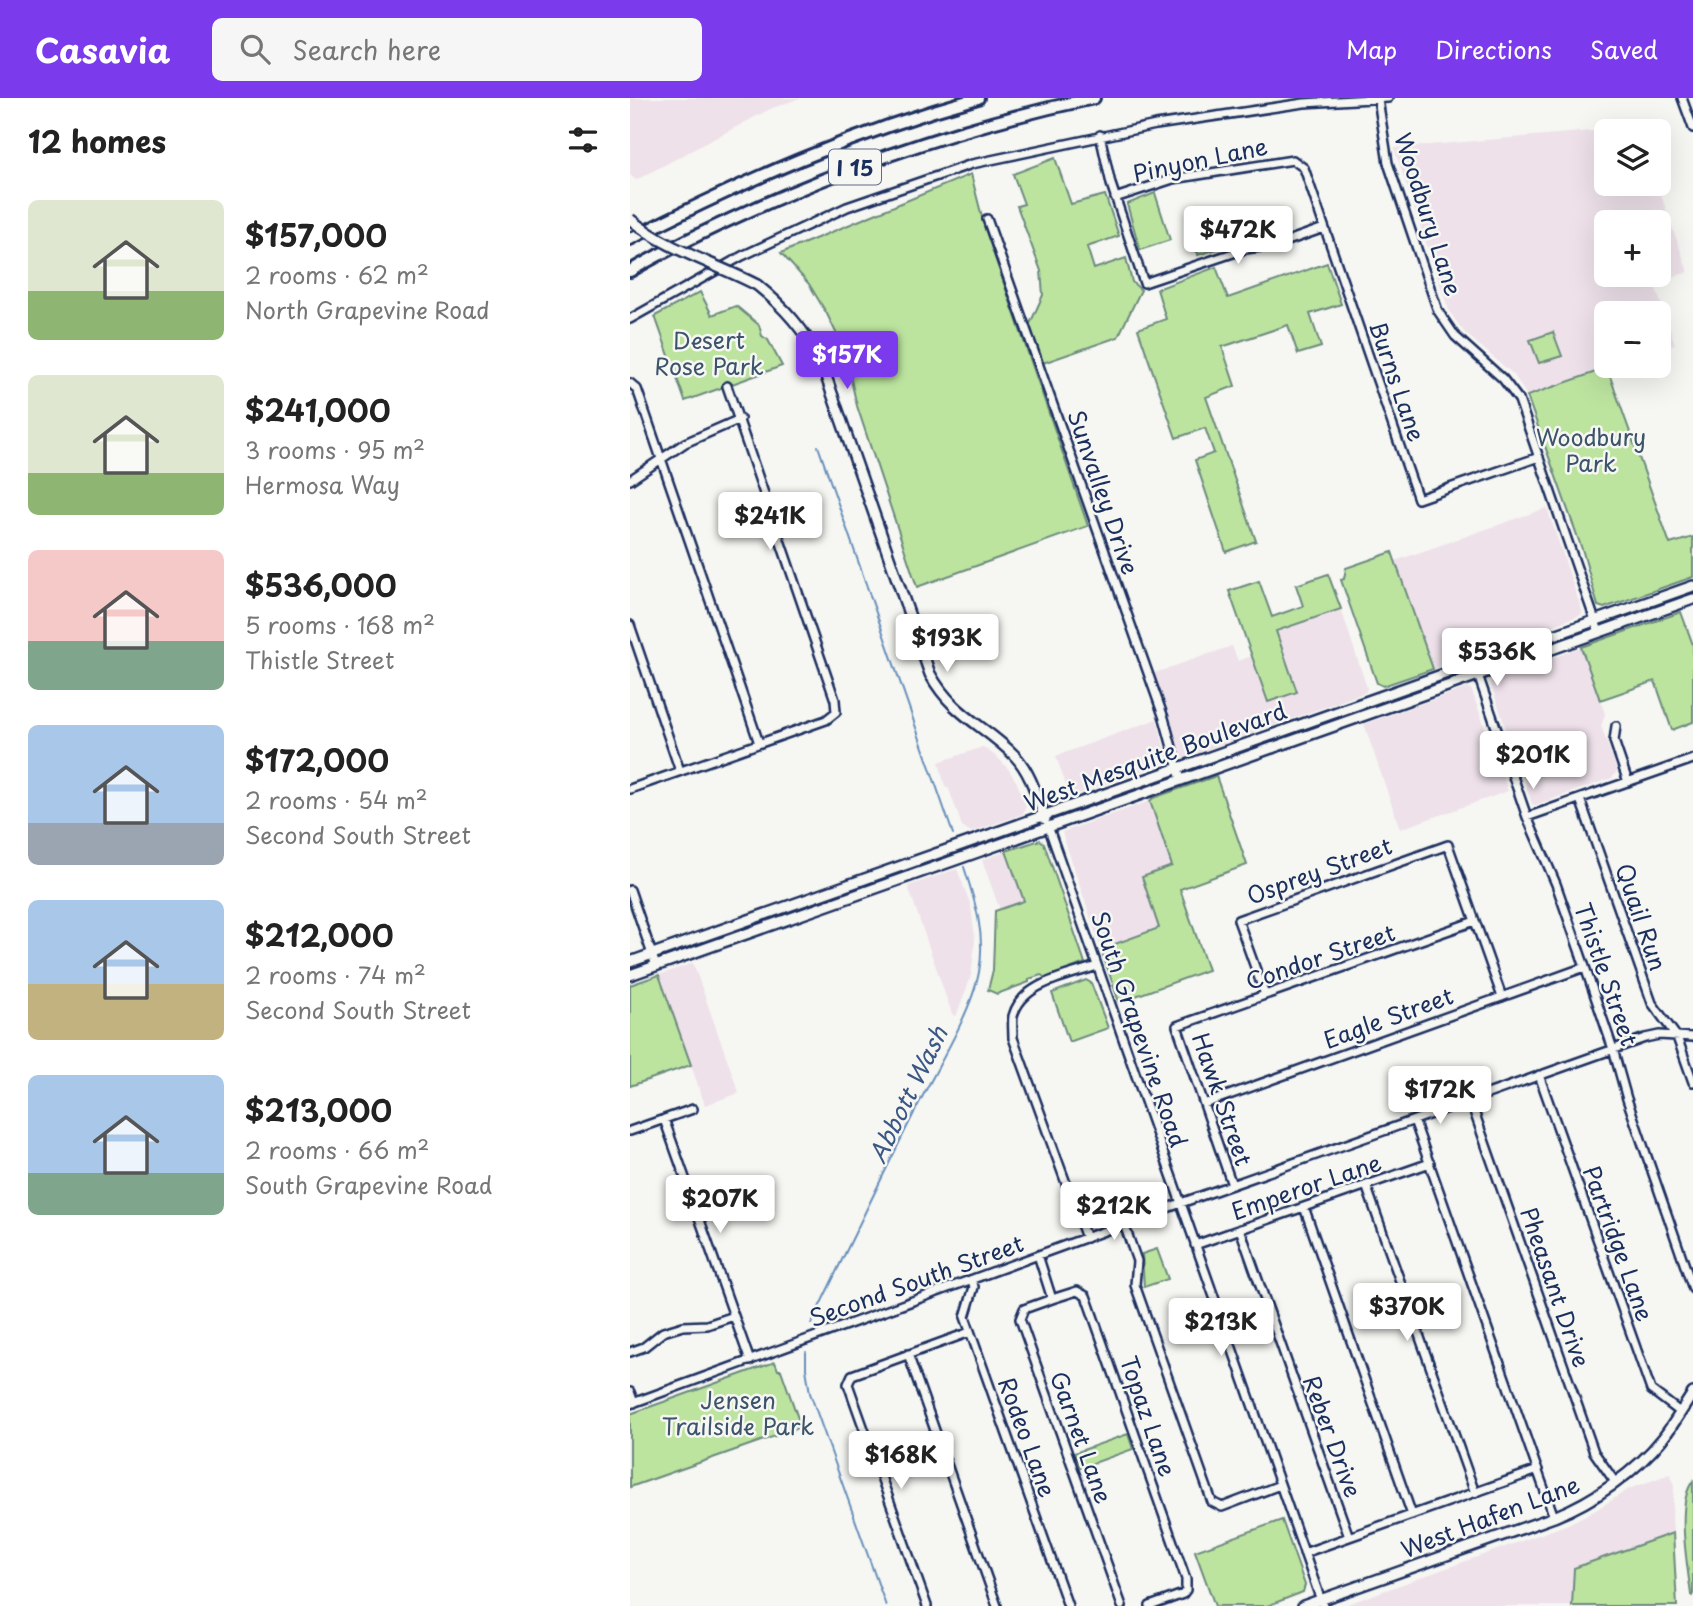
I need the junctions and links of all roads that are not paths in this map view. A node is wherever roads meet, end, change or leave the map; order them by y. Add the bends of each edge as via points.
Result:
1 (978, 98) edge
2 (1094, 98) edge
3 (1388, 98) edge
4 (1682, 98) edge
5 (1378, 99) edge
6 (1693, 128) edge
7 (1100, 135) junction
8 (1293, 160) joint
9 (1115, 198) junction
10 (630, 219) edge
11 (987, 219) dead end
12 (1324, 228) junction
13 (630, 239) edge
14 (630, 271) edge
15 (630, 319) edge
16 (630, 383) edge
17 (727, 386) dead end
18 (740, 419) junction
19 (1539, 457) junction
20 (662, 458) junction
21 (630, 480) edge
22 (1693, 586) edge
23 (1693, 599) edge
24 (1595, 620) junction
25 (630, 625) edge
26 (1599, 632) junction
27 (1474, 664) junction
28 (1478, 675) junction
29 (1616, 726) dead end
30 (759, 743) junction
31 (1242, 746) junction
32 (1246, 757) junction
33 (1693, 759) edge
34 (1177, 768) junction
35 (680, 771) junction
36 (1181, 780) junction
37 (1628, 782) junction
38 (630, 789) edge
39 (1580, 799) junction
40 (1527, 817) junction
41 (1046, 821) junction
42 (844, 887) junction
43 (630, 890) edge
44 (848, 898) junction
45 (1475, 921) junction
46 (652, 954) junction
47 (630, 962) edge
48 (656, 966) junction
49 (1097, 966) junction
50 (1585, 967) junction
51 (630, 975) edge
52 (1265, 995) junction
53 (1502, 997) junction
54 (1177, 1026) joint
55 (1677, 1037) junction
56 (1693, 1037) edge
57 (1613, 1049) junction
58 (1539, 1075) junction
59 (1693, 1082) edge
60 (1470, 1100) junction
61 (1204, 1104) junction
62 (693, 1109) dead end
63 (664, 1119) junction
64 (1415, 1120) junction
65 (630, 1131) edge
66 (1430, 1163) junction
67 (1232, 1185) junction
68 (1366, 1185) junction
69 (1181, 1203) junction
70 (1304, 1207) junction
71 (1124, 1224) junction
72 (1240, 1230) junction
73 (1086, 1238) junction
74 (1195, 1245) junction
75 (1038, 1255) junction
76 (972, 1280) junction
77 (1693, 1289) edge
78 (1052, 1299) junction
79 (734, 1316) junction
80 (971, 1332) junction
81 (630, 1352) edge
82 (908, 1354) junction
83 (750, 1361) junction
84 (630, 1392) edge
85 (1693, 1393) edge
86 (632, 1404) edge
87 (1680, 1412) junction
88 (1538, 1470) junction
89 (1615, 1482) junction
90 (1280, 1485) junction
91 (1475, 1493) junction
92 (1412, 1515) junction
93 (1554, 1517) junction
94 (1349, 1537) junction
95 (1304, 1553) junction
96 (1322, 1603) edge
97 (927, 1606) edge
98 (997, 1606) edge
99 (1068, 1606) edge
100 (1122, 1606) edge
101 (1150, 1606) edge
102 (1303, 1606) edge

1 - 13 highway, I 15 via 808,155
2 - 14 highway, I 15 via 1034,111 873,160 718,225
3 - 5 street
4 - 6 street
5 - 7 street via 1304,103
5 - 19 street, Woodbury Lane via 1388,163 1438,311 1455,336 1503,379 1519,400
7 - 9 street
7 - 15 street via 972,164 847,206 743,256
8 - 9 street, Pinyon Lane via 1173,179
8 - 12 street, Burns Lane via 1304,168
9 - 12 street via 1144,283 1245,248 1276,245
10 - 41 main road, bridge via 666,244 757,285 811,342 930,674 951,705 1016,757
11 - 34 street, Sunvalley Drive via 1164,718
12 - 19 street, Burns Lane via 1418,499
16 - 20 street via 637,389
17 - 18 street
18 - 20 street
18 - 30 street via 836,712 826,720
19 - 24 street, Woodbury Lane
20 - 21 street
20 - 30 street
22 - 24 main road, West Mesquite Boulevard
23 - 26 main road, West Mesquite Boulevard
24 - 26 street, Woodbury Lane
24 - 27 main road, West Mesquite Boulevard
25 - 35 street
26 - 28 main road, West Mesquite Boulevard
27 - 28 main road
27 - 31 main road, West Mesquite Boulevard
28 - 32 main road, West Mesquite Boulevard
28 - 40 street, Thistle Street
29 - 37 street via 1614,741
30 - 35 street
31 - 32 main road
31 - 34 main road, West Mesquite Boulevard
32 - 36 main road, West Mesquite Boulevard
33 - 37 street
34 - 36 street, Sunvalley Drive
34 - 41 main road, West Mesquite Boulevard
35 - 38 street
36 - 41 main road, West Mesquite Boulevard
37 - 39 street
39 - 40 street
39 - 55 street, Quail Run via 1652,1003
40 - 50 street, Thistle Street
41 - 42 main road, West Mesquite Boulevard
41 - 44 main road, West Mesquite Boulevard
41 - 49 street, South Grapevine Road
42 - 44 main road
42 - 46 main road, West Mesquite Boulevard
43 - 46 street
44 - 48 main road, West Mesquite Boulevard
45 - 52 street, Condor Street
45 - 52 street, Osprey Street via 1448,845 1238,920
45 - 53 street
46 - 47 main road, West Mesquite Boulevard
46 - 48 street
48 - 51 main road, West Mesquite Boulevard
49 - 69 street, South Grapevine Road
49 - 73 street via 1036,987 1021,1000 1013,1016 1013,1038
50 - 53 street, Eagle Street
50 - 57 street, Thistle Street
52 - 54 street, Condor Street
53 - 61 street, Eagle Street
54 - 61 street, Hawk Street
55 - 56 street, Second South Street
55 - 57 street, Second South Street via 1659,1035
55 - 59 street, Quail Run
57 - 58 street, Second South Street
57 - 77 street, Thistle Street
58 - 60 street, Second South Street
58 - 87 street, Partridge Lane via 1651,1390
60 - 64 street, Second South Street
60 - 89 street, Pheasant Drive via 1594,1452
61 - 67 street, Hawk Street
62 - 63 street
63 - 65 street
63 - 79 street
64 - 66 street
64 - 67 street, Second South Street
66 - 68 street, Emperor Lane
66 - 88 street
67 - 69 street, Second South Street
68 - 70 street, Emperor Lane
68 - 91 street
69 - 71 street, Second South Street
69 - 74 street, South Grapevine Road
70 - 72 street, Emperor Lane
70 - 92 street
71 - 73 street, Second South Street
71 - 90 street via 1137,1261 1135,1285 1212,1502 1222,1507
72 - 74 street, Emperor Lane
72 - 94 street, Reber Drive
73 - 75 street, Second South Street
74 - 90 street, South Grapevine Road
75 - 76 street, Second South Street
75 - 78 street
76 - 80 street, Rodeo Lane via 965,1317
76 - 83 street, Second South Street
78 - 100 street, Garnet Lane via 1024,1309 1020,1319
78 - 101 street, Topaz Lane via 1077,1290 1086,1296 1186,1578 1184,1594
79 - 81 street via 663,1332
79 - 83 street
80 - 82 street
80 - 99 street, Rodeo Lane
82 - 97 street via 852,1375 848,1384
82 - 98 street
83 - 86 street, Second South Street
84 - 86 street
85 - 87 main road, West Hafen Lane
87 - 89 main road, West Hafen Lane via 1662,1439
88 - 91 street
88 - 93 street
89 - 93 main road, West Hafen Lane
90 - 95 street, South Grapevine Road
91 - 92 street
92 - 94 street
93 - 96 main road, West Hafen Lane
94 - 95 street
95 - 96 street, South Grapevine Road
96 - 102 main road, West Hafen Lane

